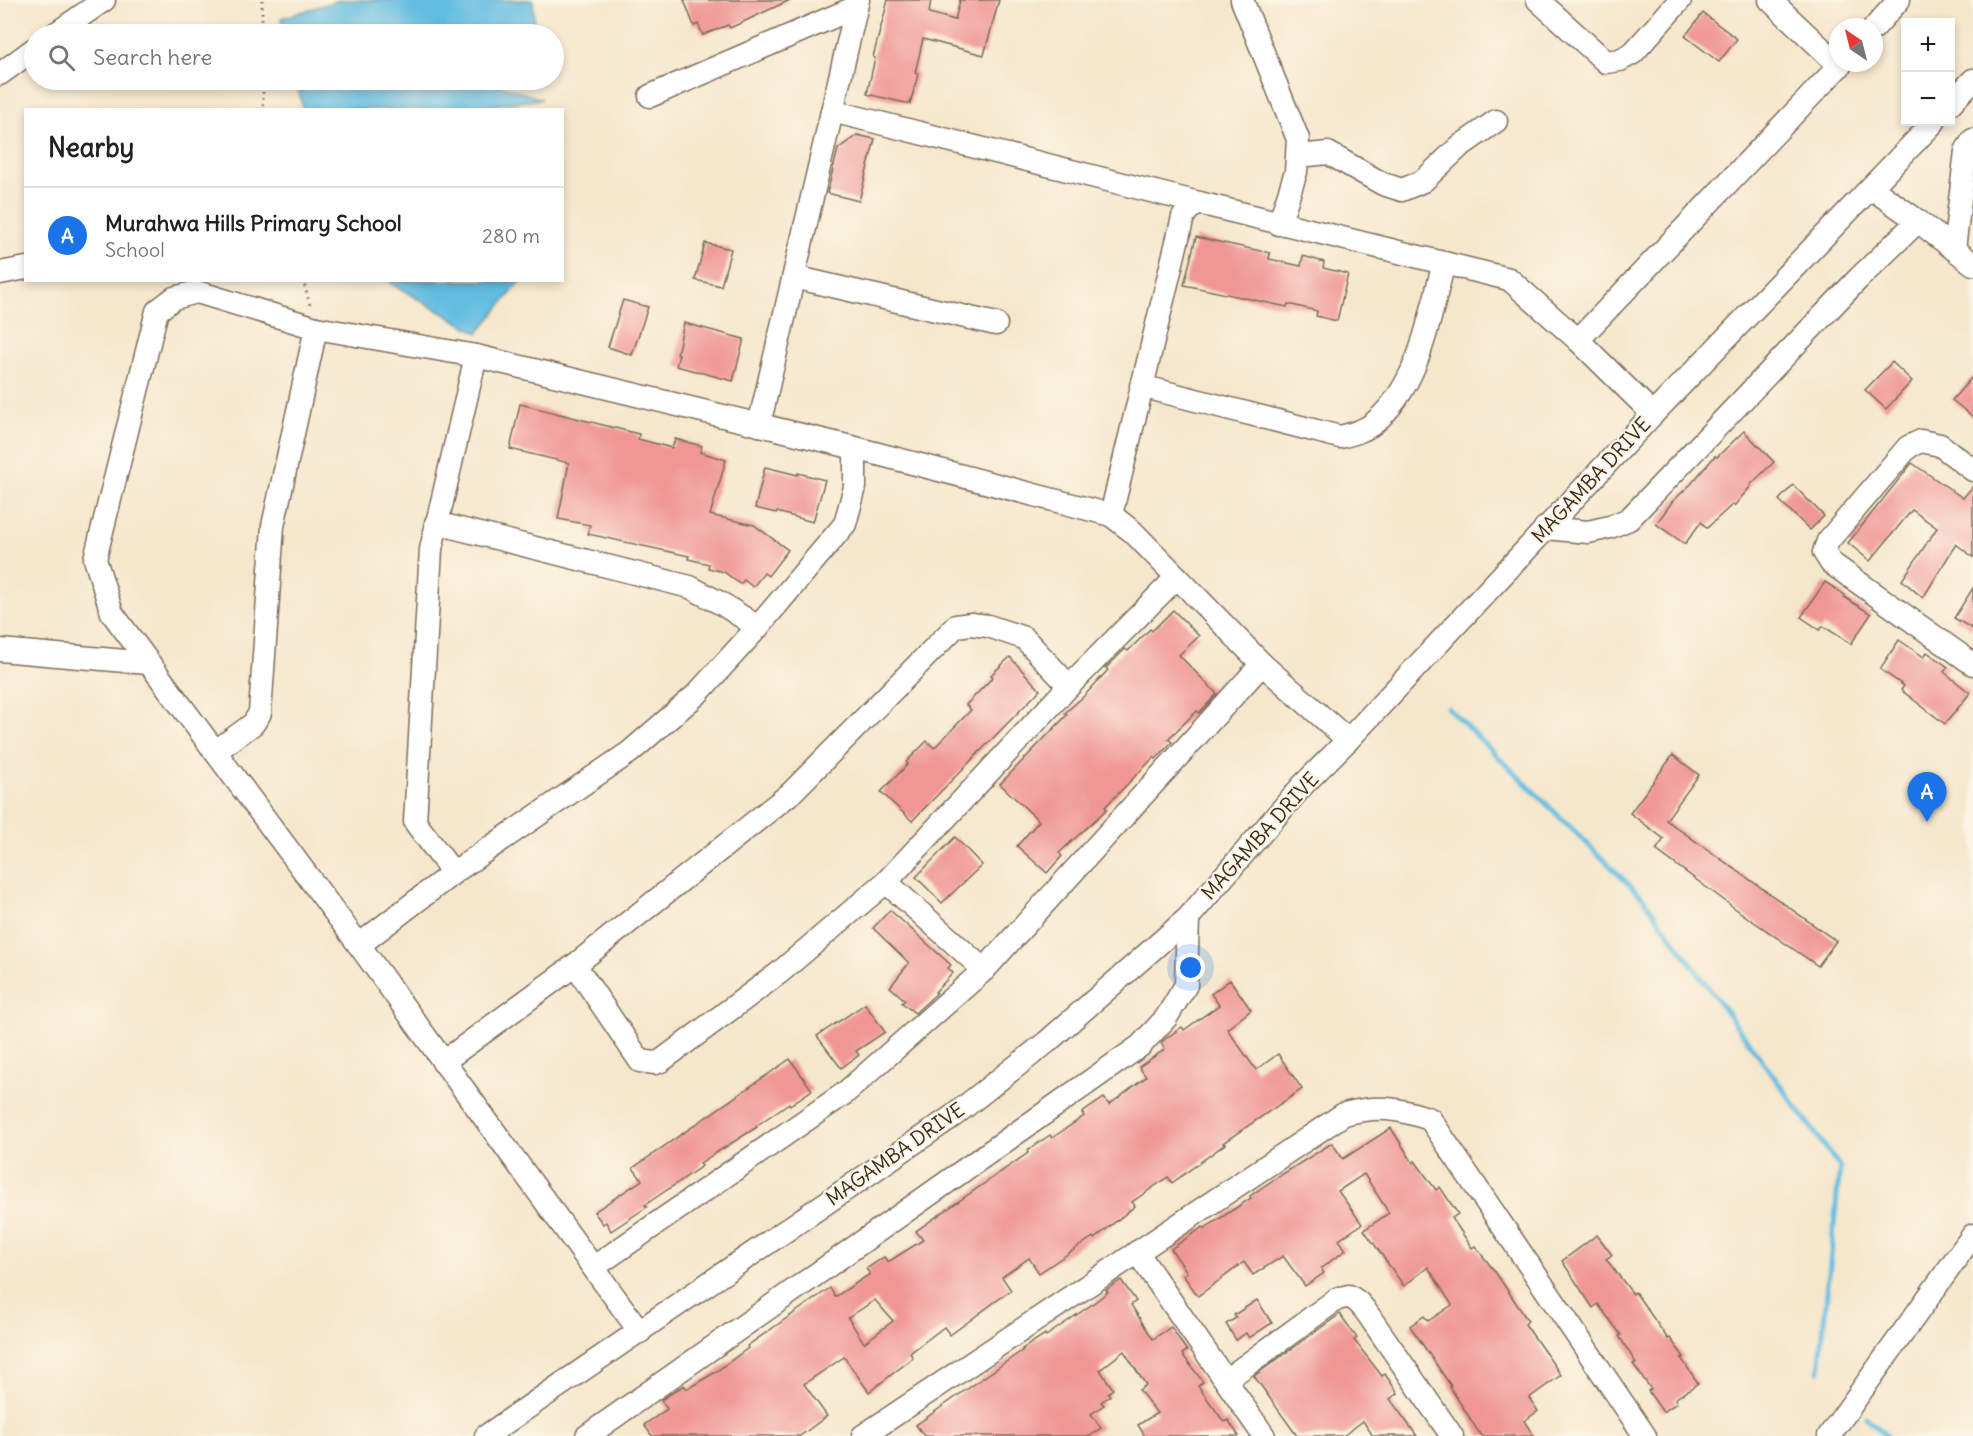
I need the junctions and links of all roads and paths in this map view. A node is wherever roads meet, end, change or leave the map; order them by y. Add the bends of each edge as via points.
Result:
1 (104, 0) edge
2 (262, 0) edge
3 (1242, 0) edge
4 (1538, 0) edge
5 (1680, 0) edge
6 (1770, 0) edge
7 (1899, 0) edge
8 (857, 4) edge
9 (1883, 18) edge
10 (69, 24) edge
11 (262, 24) edge
12 (1829, 53) edge
13 (24, 56) edge
14 (1833, 72) edge
15 (0, 74) edge
16 (1973, 80) edge
17 (263, 90) edge
18 (651, 96) dead end
19 (1955, 99) edge
20 (263, 108) edge
21 (832, 111) junction
22 (1497, 121) dead end
23 (1930, 126) edge
24 (1973, 140) edge
25 (1298, 156) junction
26 (1871, 188) junction
27 (1199, 203) junction
28 (1918, 220) junction
29 (1279, 224) junction
30 (1954, 249) junction
31 (1444, 263) junction
32 (1973, 264) edge
33 (24, 268) edge
34 (0, 273) edge
35 (794, 277) junction
36 (996, 324) dead end
37 (316, 328) junction
38 (1578, 340) junction
39 (476, 356) junction
40 (1141, 386) junction
41 (1653, 414) junction
42 (759, 425) junction
43 (855, 448) junction
44 (1973, 470) edge
45 (1111, 515) junction
46 (436, 523) junction
47 (1545, 528) junction
48 (1176, 577) junction
49 (758, 627) junction
50 (0, 650) edge
51 (148, 663) junction
52 (1262, 664) junction
53 (1973, 664) edge
54 (1069, 686) junction
55 (1348, 740) junction
56 (216, 751) junction
57 (453, 873) junction
58 (886, 882) junction
59 (1188, 918) junction
60 (359, 945) junction
61 (575, 965) junction
62 (984, 970) junction
63 (443, 1062) junction
64 (1973, 1235) edge
65 (1137, 1252) junction
66 (594, 1267) junction
67 (640, 1332) junction
68 (1226, 1380) junction
69 (887, 1430) edge
70 (492, 1434) edge
71 (586, 1436) edge
72 (863, 1436) edge
73 (1264, 1436) edge
74 (1452, 1436) edge
75 (1644, 1436) edge
76 (1829, 1436) edge

1 - 10 street
2 - 11 path
3 - 25 street via 1298,139
4 - 5 street via 1606,62 1633,53
6 - 12 street
7 - 9 street
8 - 18 street
8 - 21 street
13 - 15 street
14 - 38 street
16 - 19 street
17 - 20 path
21 - 27 street
21 - 35 street
22 - 25 street via 1459,147 1423,181 1402,190 1383,184 1328,153
23 - 26 street, MAGAMBA DRIVE
24 - 30 street via 1966,151
25 - 29 street
26 - 28 street
26 - 41 street, MAGAMBA DRIVE
27 - 29 street
27 - 40 street via 1184,217
28 - 30 street
28 - 47 street via 1629,519 1588,532
29 - 31 street
30 - 32 street
31 - 38 street via 1509,279
31 - 40 street via 1417,361 1400,394 1374,423 1358,432 1340,437
33 - 34 street
35 - 36 street
35 - 42 street
37 - 39 street
37 - 51 street via 197,292 174,298 157,311 95,559 111,613
37 - 56 street via 273,526 260,713 253,724
38 - 41 street
39 - 42 street
39 - 46 street
40 - 45 street
41 - 47 street, MAGAMBA DRIVE
42 - 43 street
43 - 45 street
43 - 49 street via 855,487 845,524
44 - 53 street via 1940,445 1921,441 1908,447 1828,541 1824,552 1831,563
45 - 48 street
46 - 49 street via 690,587
46 - 57 street via 431,549 415,822
47 - 55 street, MAGAMBA DRIVE
48 - 52 street
48 - 54 street
49 - 57 street via 696,694 630,752
50 - 51 street
51 - 56 street
52 - 55 street
52 - 62 street
54 - 58 street
54 - 61 street via 1024,638 988,626 956,626 791,793
55 - 59 street, MAGAMBA DRIVE via 1303,785
56 - 60 street
57 - 60 street
58 - 61 street via 778,973 667,1058 655,1063 640,1061
58 - 62 street
59 - 67 street, MAGAMBA DRIVE via 1047,1042 953,1116
59 - 71 street via 1186,985 1166,1018 1140,1046
60 - 63 street
61 - 63 street
62 - 66 street via 846,1094
63 - 66 street
64 - 76 street
65 - 68 street
65 - 69 street
65 - 75 street via 1344,1114 1384,1108 1430,1119
66 - 67 street
67 - 70 street, MAGAMBA DRIVE
68 - 73 street
68 - 74 street via 1337,1299 1349,1296 1365,1310
69 - 72 street

